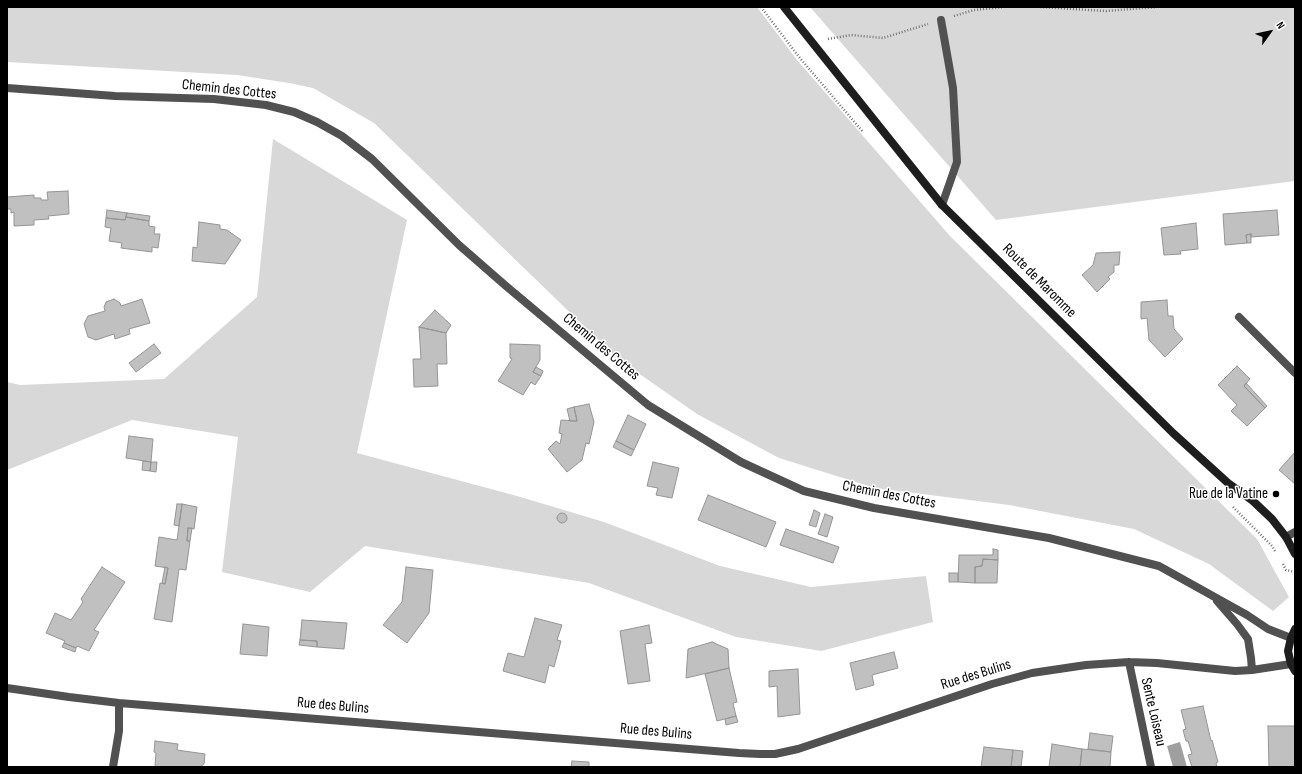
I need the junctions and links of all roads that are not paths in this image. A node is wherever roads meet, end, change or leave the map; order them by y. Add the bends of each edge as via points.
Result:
1 (784, 7) edge
2 (941, 20) road end
3 (7, 88) edge
4 (942, 205) junction
5 (1239, 317) dead end
6 (1295, 373) edge
7 (1295, 532) edge
8 (1286, 537) junction
9 (1295, 554) edge
10 (1213, 597) junction
11 (1295, 629) edge
12 (1291, 638) junction
13 (1129, 662) junction
14 (1293, 667) edge
15 (1252, 670) junction
16 (7, 688) edge
17 (119, 703) junction
18 (113, 767) edge
19 (1151, 767) edge

1 - 4 street, Route de Maromme
2 - 4 street via 953,88 957,162
3 - 10 street, Chemin des Cottes via 115,96 214,99 266,105 294,112 342,136 372,159 459,245 648,405 741,462 804,491 874,508 1049,538 1159,566
4 - 8 street, Route de Maromme via 1173,433 1228,483 1253,501
5 - 6 street
7 - 8 street
8 - 9 street, Route de Maromme
10 - 12 street, Chemin des Cottes via 1268,629
10 - 15 street, Chemin des Cottes via 1248,640
11 - 12 street
12 - 14 street via 1288,651
13 - 15 street, Rue des Bulins via 1235,671
13 - 17 street, Rue des Bulins via 1059,669 992,684 775,754
13 - 19 street, Sente Loiseau
14 - 15 street, Rue des Bulins
16 - 17 street, Rue des Bulins
17 - 18 street via 119,731

